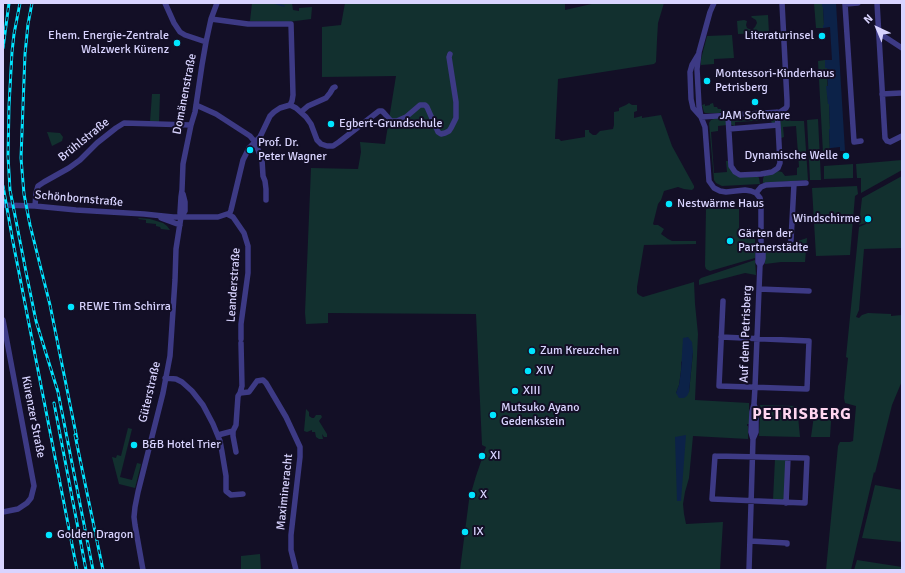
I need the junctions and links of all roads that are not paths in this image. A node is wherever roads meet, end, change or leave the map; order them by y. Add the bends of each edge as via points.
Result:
1 (165, 3) edge
2 (217, 3) edge
3 (714, 3) edge
4 (782, 3) edge
5 (858, 3) edge
6 (877, 3) edge
7 (845, 4) edge
8 (212, 19) junction
9 (878, 33) junction
10 (206, 42) junction
11 (902, 48) edge
12 (450, 54) dead end
13 (335, 87) dead end
14 (901, 93) dead end
15 (882, 94) junction
16 (196, 105) junction
17 (290, 105) junction
18 (301, 112) junction
19 (777, 112) junction
20 (728, 116) junction
21 (701, 117) junction
22 (191, 125) junction
23 (778, 125) junction
24 (729, 129) junction
25 (902, 136) edge
26 (861, 141) dead end
27 (255, 142) junction
28 (761, 174) junction
29 (806, 183) dead end
30 (794, 184) junction
31 (761, 187) junction
32 (756, 193) junction
33 (266, 200) dead end
34 (3, 205) edge
35 (35, 206) junction
36 (153, 215) junction
37 (229, 215) junction
38 (181, 217) junction
39 (180, 225) junction
40 (792, 240) dead end
41 (759, 289) junction
42 (809, 291) dead end
43 (723, 301) dead end
44 (3, 320) edge
45 (721, 337) junction
46 (757, 339) junction
47 (165, 378) junction
48 (755, 387) junction
49 (240, 393) junction
50 (233, 431) junction
51 (218, 434) junction
52 (236, 452) dead end
53 (752, 456) junction
54 (788, 458) junction
55 (243, 494) dead end
56 (751, 501) junction
57 (786, 503) junction
58 (3, 512) edge
59 (750, 541) junction
60 (787, 544) dead end
61 (143, 570) edge
62 (296, 570) edge
63 (749, 570) edge

1 - 10 street via 180,32
2 - 8 street, Domänenstraße
3 - 21 street via 699,52 697,69
4 - 19 street via 787,106
5 - 7 street
6 - 9 street
7 - 26 street via 854,142
8 - 10 street, Domänenstraße
8 - 17 street via 248,24 291,24 293,95
9 - 11 street
9 - 15 street
10 - 16 street, Domänenstraße
12 - 18 street via 456,118 449,131 445,133 438,132 428,109 425,105 420,105 406,117 394,122 379,111 339,142 327,146 321,144
13 - 18 street via 326,98
14 - 15 street
15 - 25 street via 885,140 892,142
16 - 22 street, Domänenstraße
16 - 27 street via 216,114
17 - 18 street
17 - 27 street via 280,108 270,116
19 - 20 street
19 - 23 street
20 - 21 street
20 - 24 street
21 - 32 street via 705,127 709,178 712,186 722,192 745,190
22 - 35 street, Brühlstraße via 124,123 80,160 38,186
22 - 38 street, Domänenstraße via 183,164
23 - 24 street
23 - 28 street via 780,165 772,172
24 - 28 street via 733,170 740,175
27 - 33 street via 262,160
27 - 37 street via 248,148 243,160
28 - 31 street
29 - 30 street
30 - 31 street
30 - 40 street
31 - 32 street
32 - 41 street, Auf dem Petrisberg via 761,203 763,253
34 - 35 street, Schönbornstraße
35 - 36 street, Schönbornstraße
36 - 38 street, Schönbornstraße
36 - 39 street, Schönbornstraße
37 - 38 street, Schönbornstraße
37 - 49 street, Leanderstraße via 244,233 248,246 248,273 241,324
38 - 39 street, Güterstraße
39 - 47 street, Güterstraße via 176,249 170,356
41 - 42 street
41 - 46 street, Auf dem Petrisberg
43 - 45 street
44 - 58 street, Kürenzer Straße via 34,486 30,500 22,507
45 - 46 street
45 - 48 street via 719,386
46 - 48 street, Auf dem Petrisberg
46 - 48 street via 809,341 807,389
47 - 51 street via 176,379 192,391 203,405
47 - 61 street, Güterstraße via 135,507 135,525
48 - 53 street, Auf dem Petrisberg via 751,432
49 - 50 street
49 - 62 street, Maximineracht via 249,392 257,381 263,380 270,388 300,446 291,548
50 - 51 street
50 - 52 street
51 - 55 street via 224,460 226,491 232,495
53 - 54 street
53 - 56 street, Auf dem Petrisberg
53 - 56 street via 715,456 712,499
54 - 57 street
54 - 57 street via 807,458 805,503
56 - 57 street
56 - 59 street, Auf dem Petrisberg
59 - 60 street
59 - 63 street, Auf dem Petrisberg

